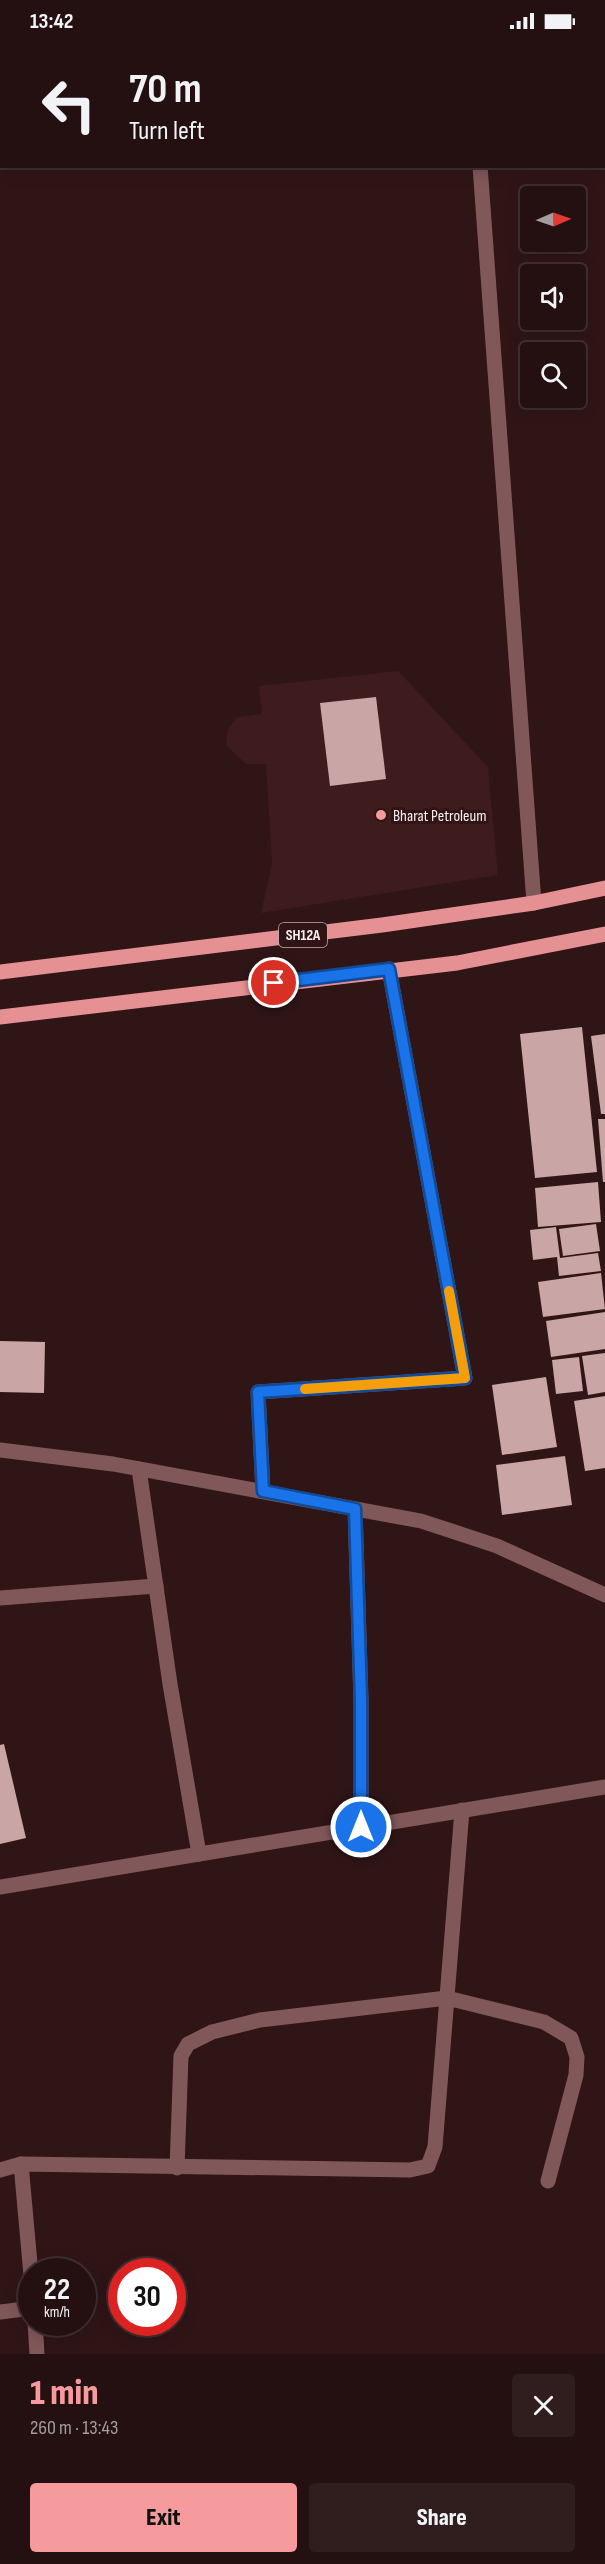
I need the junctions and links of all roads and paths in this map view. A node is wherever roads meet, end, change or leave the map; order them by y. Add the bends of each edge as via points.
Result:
1 (480, 168) edge
2 (605, 888) edge
3 (534, 903) junction
4 (605, 934) edge
5 (389, 969) junction
6 (0, 972) edge
7 (20, 1015) junction
8 (0, 1017) edge
9 (0, 1023) edge
10 (0, 1450) edge
11 (139, 1469) junction
12 (263, 1491) junction
13 (355, 1509) junction
14 (156, 1586) junction
15 (605, 1595) edge
16 (0, 1598) edge
17 (605, 1787) edge
18 (462, 1810) junction
19 (361, 1827) junction
20 (199, 1854) junction
21 (0, 1887) edge
22 (447, 1998) junction
23 (21, 2164) junction
24 (177, 2168) junction
25 (0, 2170) edge
26 (548, 2181) dead end
27 (29, 2258) edge
28 (18, 2310) edge
29 (0, 2312) edge
30 (36, 2336) edge
31 (38, 2354) edge

1 - 3 street
2 - 3 main road, SH12A
3 - 6 main road, SH12A
4 - 5 main road via 457,963
5 - 7 main road
5 - 12 street via 465,1378 258,1392
7 - 8 main road
7 - 9 main road
10 - 11 street
11 - 12 street
11 - 14 street
12 - 13 street
13 - 15 street via 421,1521 497,1546
13 - 19 street
14 - 16 street
14 - 20 street
17 - 18 street
18 - 19 street
18 - 22 street
19 - 20 street
20 - 21 street
22 - 24 street via 260,2020 212,2032 188,2044 181,2056 178,2079
22 - 24 street via 435,2147 428,2166 410,2170
22 - 26 street via 544,2022 571,2038 577,2056 576,2074
23 - 24 street
23 - 25 street
23 - 27 street
28 - 29 street
30 - 31 street

